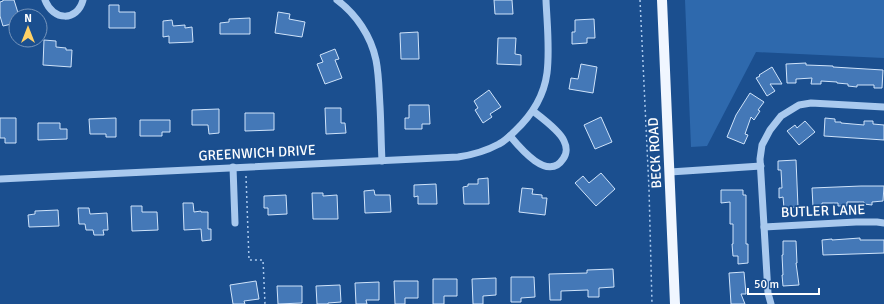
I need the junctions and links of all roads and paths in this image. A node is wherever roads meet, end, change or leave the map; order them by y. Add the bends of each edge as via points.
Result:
1 (45, 0) edge
2 (83, 0) edge
3 (337, 0) edge
4 (546, 0) edge
5 (640, 0) edge
6 (662, 0) edge
7 (884, 107) edge
8 (533, 111) junction
9 (510, 136) junction
10 (382, 161) junction
11 (761, 166) junction
12 (233, 167) junction
13 (245, 167) junction
14 (670, 172) junction
15 (0, 179) edge
16 (236, 223) dead end
17 (884, 223) edge
18 (764, 227) junction
19 (265, 304) edge
20 (652, 304) edge
21 (675, 304) edge
22 (771, 304) edge

1 - 2 street via 48,7 61,16 76,12
3 - 10 street via 362,27 376,59
4 - 8 street, GREENWICH DRIVE via 547,72 545,84
5 - 20 path
6 - 14 main road, BECK ROAD
7 - 11 street via 811,103 799,105 781,116 770,130 762,145
8 - 9 street, GREENWICH DRIVE
8 - 9 street via 565,142 566,154 560,163 550,167 537,163
9 - 10 street, GREENWICH DRIVE via 500,144 472,155
10 - 13 street, GREENWICH DRIVE
11 - 14 street
11 - 18 street
12 - 13 street, GREENWICH DRIVE
12 - 15 street, GREENWICH DRIVE
12 - 16 street
13 - 19 path via 249,260 263,260
14 - 21 main road, BECK ROAD
17 - 18 street, BUTLER LANE
18 - 22 street

